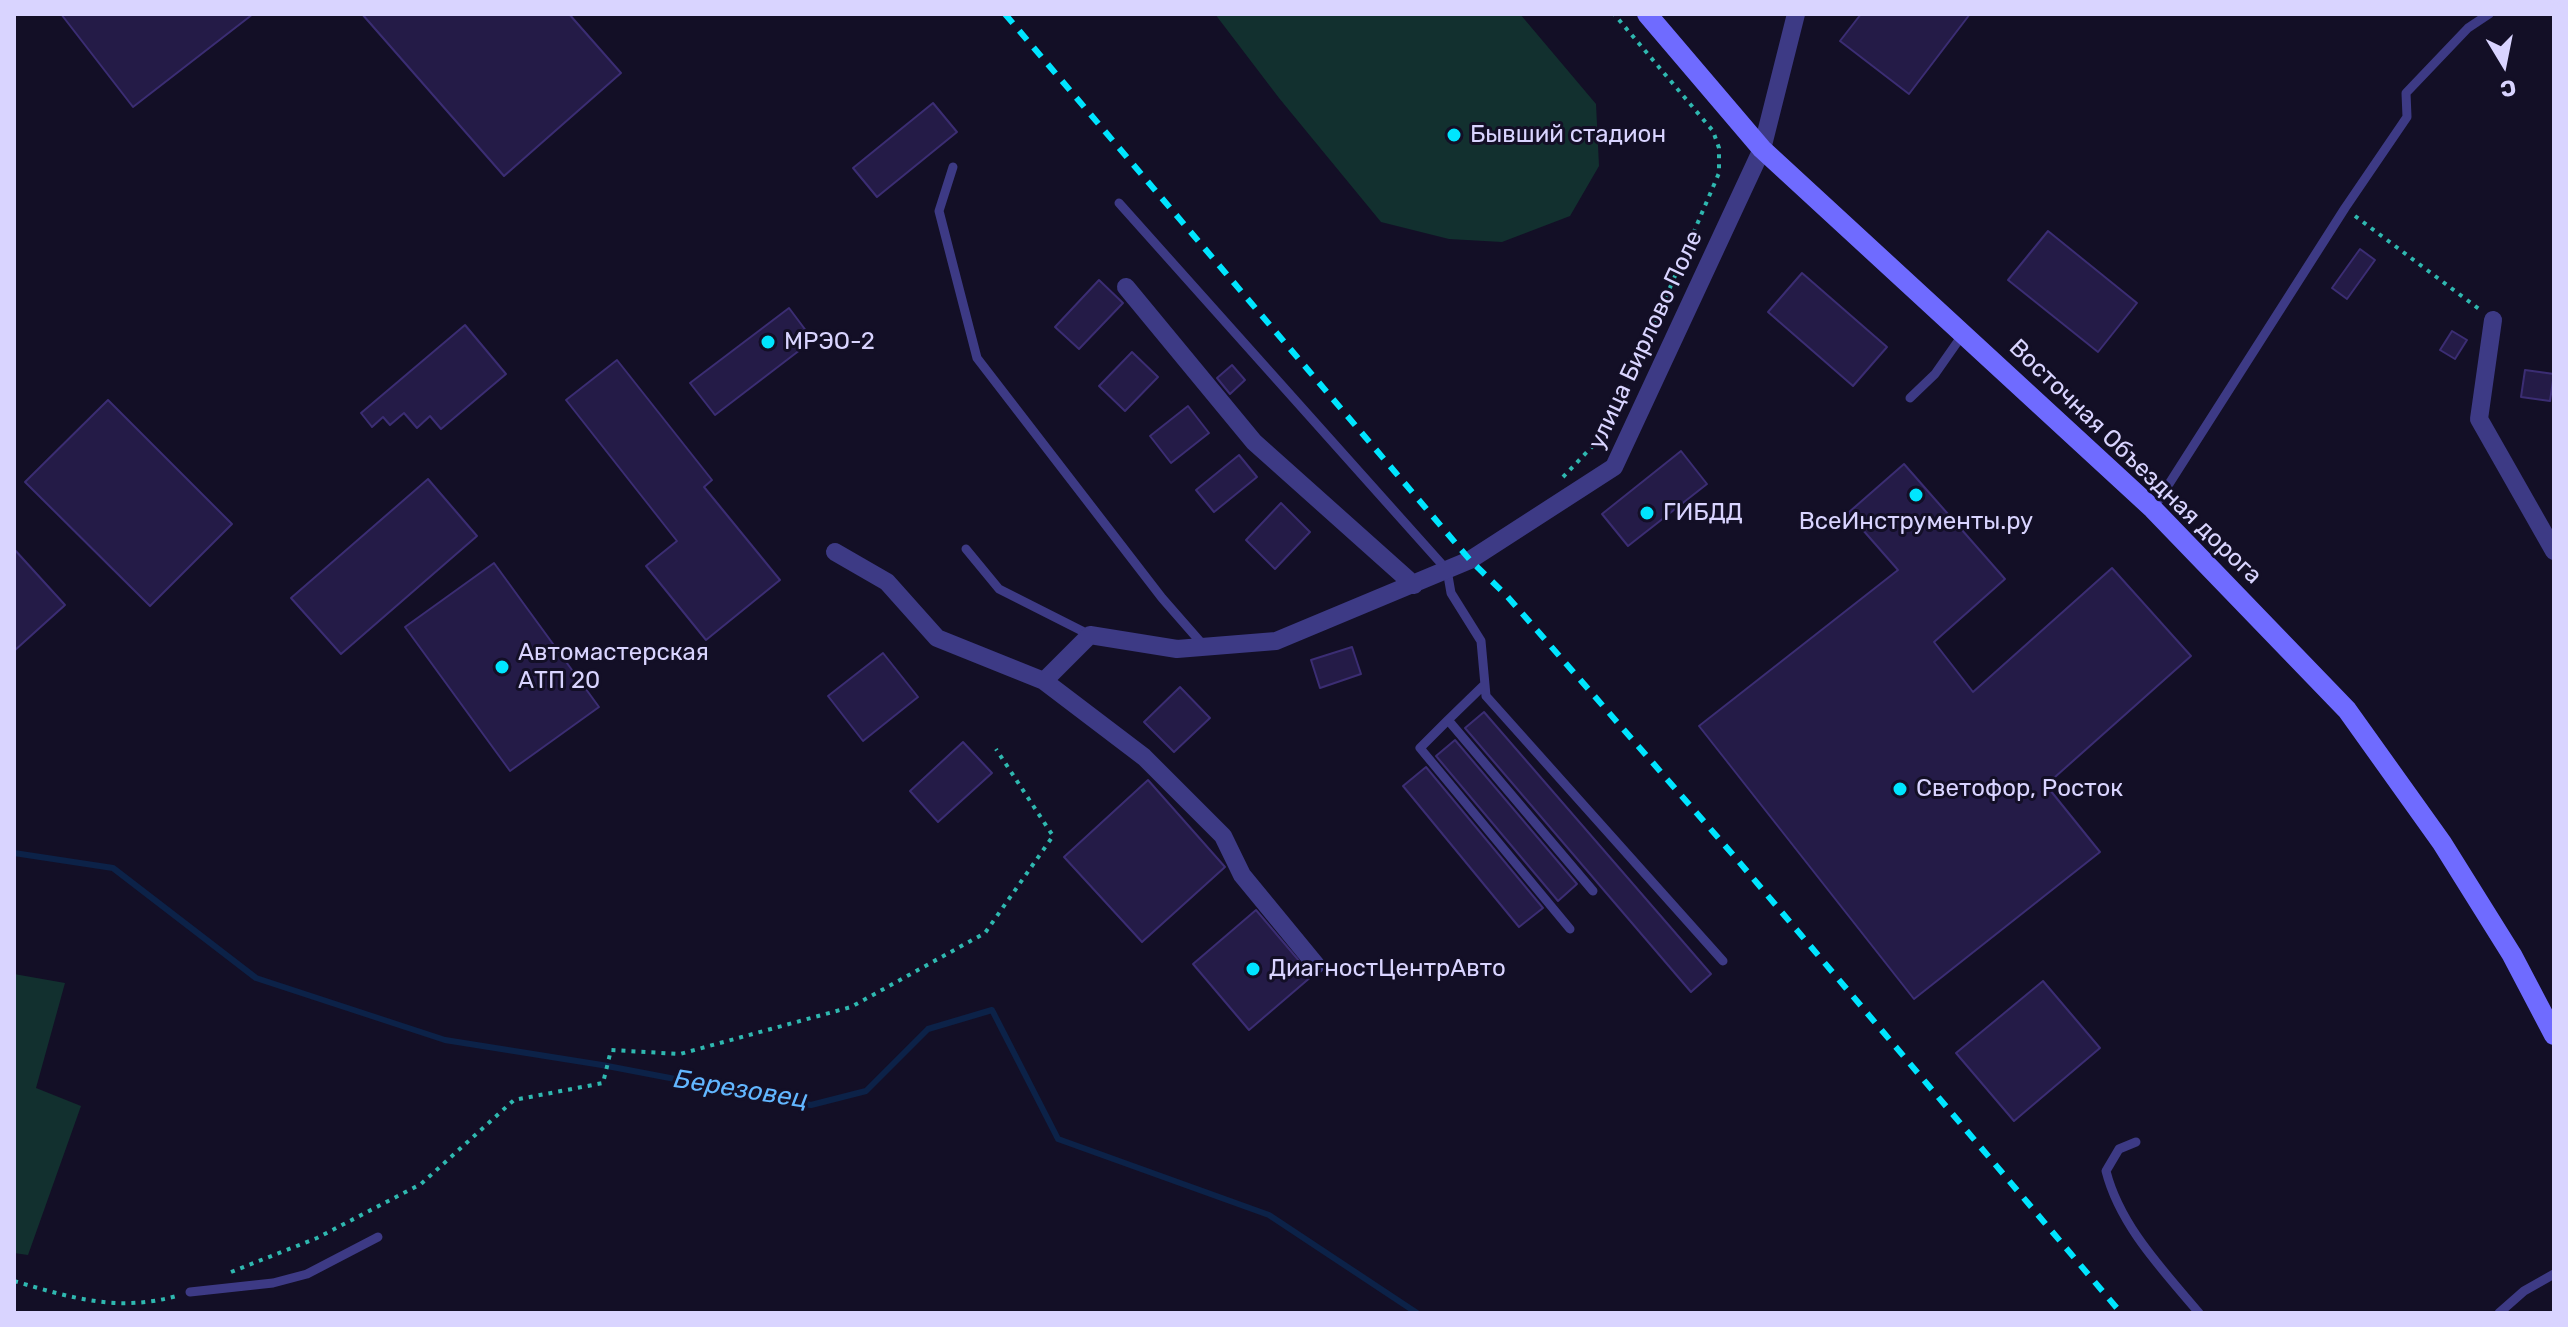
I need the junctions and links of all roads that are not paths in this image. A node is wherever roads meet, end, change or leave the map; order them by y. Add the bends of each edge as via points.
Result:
1 (1647, 14) edge
2 (1796, 14) edge
3 (2489, 14) edge
4 (1762, 149) junction
5 (953, 167) dead end
6 (1119, 203) dead end
7 (1126, 287) dead end
8 (2493, 320) road end
9 (1963, 334) junction
10 (1910, 398) dead end
11 (2153, 509) junction
12 (966, 549) dead end
13 (2554, 551) edge
14 (835, 552) dead end
15 (1447, 570) junction
16 (1414, 585) junction
17 (1090, 635) junction
18 (1206, 648) junction
19 (1044, 681) junction
20 (1483, 686) junction
21 (1448, 720) junction
22 (1593, 891) dead end
23 (1570, 929) dead end
24 (1723, 961) dead end
25 (1316, 965) dead end
26 (2554, 1035) edge
27 (2136, 1142) dead end
28 (378, 1237) dead end
29 (2554, 1274) edge
30 (190, 1292) road end
31 (2199, 1313) edge
32 (2499, 1313) edge

1 - 4 main road, Восточная Объездная дорога
2 - 4 street, улица Бирлово Поле
3 - 11 lane via 2468,28 2406,93 2407,117
4 - 9 main road, Восточная Объездная дорога
4 - 15 street, улица Бирлово Поле via 1614,467
5 - 18 lane via 939,211 977,358
6 - 15 lane
7 - 16 street via 1254,442
8 - 13 street via 2479,419
9 - 10 lane
9 - 11 main road, Восточная Объездная дорога
11 - 26 main road, Восточная Объездная дорога via 2347,710 2442,843 2512,955
12 - 17 lane via 999,589
14 - 19 street via 887,582 937,638
15 - 16 street, улица Бирлово Поле
15 - 20 lane via 1451,593 1481,641
16 - 18 street, улица Бирлово Поле via 1276,641
17 - 18 street, улица Бирлово Поле via 1177,649
17 - 19 street
19 - 25 street via 1144,757 1223,836 1242,875
20 - 21 lane
20 - 24 lane via 1486,696
21 - 22 lane
21 - 23 lane via 1420,748
27 - 31 lane via 2119,1149 2106,1171 2112,1193 2145,1248
28 - 30 lane via 307,1274
29 - 32 lane

